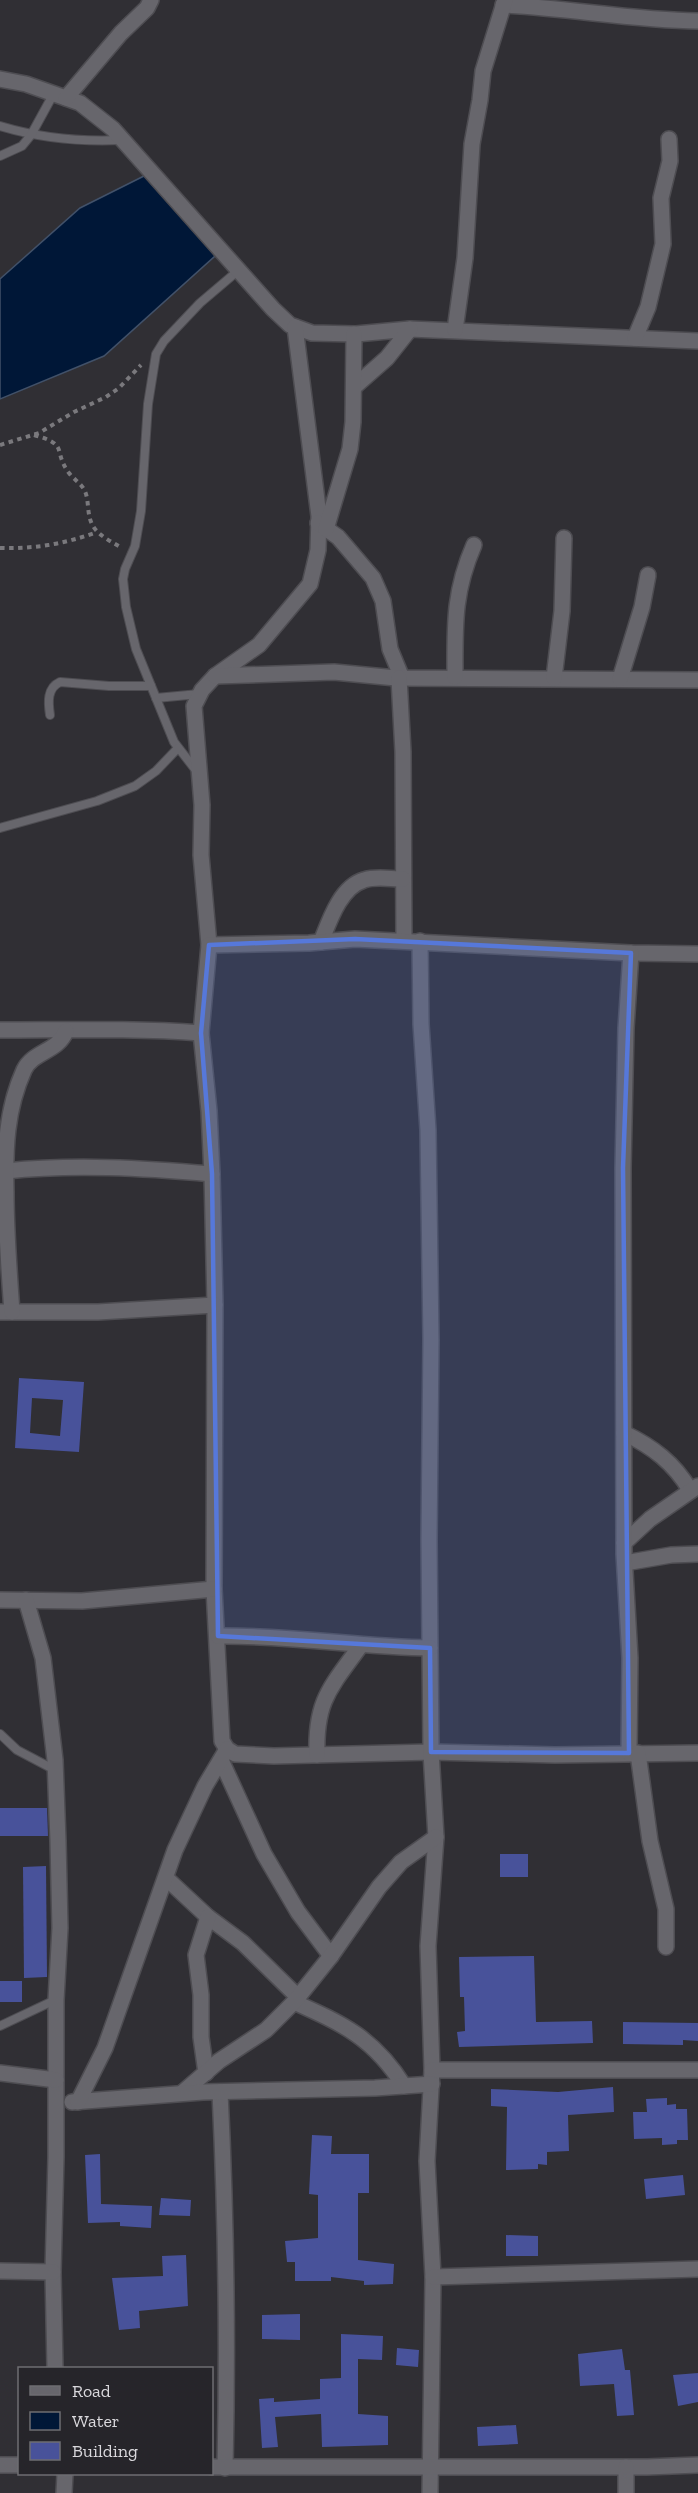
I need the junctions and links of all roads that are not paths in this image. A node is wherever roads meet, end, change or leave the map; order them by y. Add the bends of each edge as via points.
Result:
1 (151, 0) edge
2 (504, 2) edge
3 (698, 21) edge
4 (0, 79) edge
5 (60, 95) junction
6 (0, 126) edge
7 (31, 135) junction
8 (669, 139) dead end
9 (123, 140) junction
10 (0, 156) edge
11 (240, 269) junction
12 (295, 327) junction
13 (410, 329) junction
14 (455, 330) junction
15 (354, 333) junction
16 (635, 338) junction
17 (698, 341) edge
18 (354, 387) junction
19 (322, 526) junction
20 (564, 538) dead end
21 (474, 545) dead end
22 (648, 575) dead end
23 (215, 676) junction
24 (455, 677) junction
25 (400, 678) junction
26 (554, 678) junction
27 (620, 679) junction
28 (698, 680) edge
29 (151, 686) junction
30 (200, 694) junction
31 (156, 698) junction
32 (50, 715) dead end
33 (178, 748) junction
34 (198, 774) junction
35 (0, 828) edge
36 (403, 879) junction
37 (404, 941) junction
38 (420, 941) junction
39 (321, 942) junction
40 (209, 945) junction
41 (631, 953) junction
42 (698, 954) edge
43 (0, 1030) edge
44 (66, 1031) junction
45 (201, 1034) junction
46 (6, 1171) junction
47 (212, 1174) junction
48 (215, 1305) junction
49 (6, 1312) edge
50 (624, 1433) junction
51 (694, 1488) edge
52 (624, 1543) junction
53 (698, 1554) edge
54 (625, 1563) junction
55 (214, 1589) junction
56 (0, 1600) edge
57 (26, 1600) junction
58 (218, 1636) junction
59 (361, 1645) junction
60 (430, 1648) junction
61 (0, 1734) edge
62 (8, 1742) junction
63 (0, 1747) edge
64 (431, 1752) junction
65 (633, 1753) junction
66 (698, 1753) edge
67 (224, 1755) junction
68 (317, 1755) junction
69 (55, 1770) junction
70 (436, 1838) junction
71 (166, 1878) junction
72 (208, 1917) junction
73 (666, 1947) dead end
74 (331, 1956) junction
75 (296, 1999) junction
76 (56, 2000) junction
77 (0, 2026) edge
78 (698, 2070) edge
79 (0, 2073) edge
80 (206, 2073) junction
81 (432, 2077) junction
82 (56, 2080) junction
83 (404, 2086) junction
84 (220, 2092) junction
85 (182, 2093) junction
86 (78, 2102) junction
87 (56, 2103) junction
88 (698, 2269) edge
89 (0, 2271) edge
90 (52, 2272) junction
91 (433, 2277) junction
92 (55, 2367) edge
93 (0, 2465) edge
94 (18, 2465) edge
95 (698, 2465) edge
96 (218, 2467) edge
97 (626, 2467) junction
98 (429, 2468) junction
99 (65, 2475) edge
100 (64, 2493) edge
101 (430, 2493) edge
102 (626, 2493) edge

1 - 5 street
2 - 3 street via 631,18
2 - 14 street via 483,71 472,144 465,258
4 - 5 street
5 - 7 lane
5 - 9 street via 80,103
6 - 7 lane
7 - 9 lane via 85,142
7 - 10 lane via 22,146
8 - 16 street via 670,161 661,198 663,244 648,307
9 - 11 street
11 - 12 street via 273,309
11 - 29 lane via 200,303 164,340 156,354 148,404 142,500 132,555 123,579 136,649
12 - 15 street via 312,333
12 - 19 street
13 - 14 street
13 - 15 street
13 - 18 street via 387,358
14 - 16 street
15 - 18 street
16 - 17 street
18 - 19 street via 350,448
19 - 23 street via 309,584 259,645
19 - 25 street via 338,537 373,578 383,601 390,648
20 - 26 street via 562,611
21 - 24 street via 455,609
22 - 27 street
23 - 25 street via 334,672
23 - 30 street
24 - 25 street
24 - 26 street
25 - 36 street
26 - 27 street
27 - 28 street
29 - 31 lane
29 - 32 lane via 60,682 49,695
30 - 31 lane
30 - 34 street via 194,706
31 - 33 lane
33 - 34 lane
33 - 35 lane via 135,786 97,801
34 - 40 street
36 - 37 street
36 - 39 street via 363,880 352,887
37 - 38 street
37 - 39 street
38 - 41 street
38 - 60 street via 431,1328
39 - 40 street
40 - 45 street
41 - 42 street
41 - 50 street via 623,1168
43 - 44 street
44 - 45 street via 143,1029
44 - 46 street via 57,1045 29,1062 19,1081 9,1111
45 - 47 street
46 - 47 street via 122,1168
46 - 49 street
47 - 48 street
48 - 49 street via 98,1312
48 - 55 street
50 - 51 street via 657,1451
50 - 52 street
51 - 52 street
52 - 54 street
53 - 54 street
54 - 65 street
55 - 57 street via 82,1601
55 - 58 street
56 - 57 street
57 - 69 street via 43,1658
58 - 59 street
58 - 67 street
59 - 60 street
59 - 68 street via 320,1708
60 - 64 street
61 - 62 lane
62 - 63 lane
62 - 69 lane
64 - 65 street
64 - 68 street
64 - 70 street
65 - 66 street
65 - 73 street via 666,1908
67 - 68 street
67 - 71 street via 205,1786
67 - 74 street via 264,1854 298,1912
69 - 76 street via 60,1928
70 - 74 street via 401,1862
70 - 81 street via 428,1946
71 - 72 street
71 - 86 street via 105,2048
72 - 75 street via 243,1943
72 - 80 street via 196,1955
74 - 75 street
75 - 80 street via 266,2030
75 - 83 street via 345,2025 380,2052
76 - 77 lane
76 - 82 street
78 - 81 street
79 - 82 street
80 - 85 street
81 - 83 street
81 - 91 street via 427,2161
82 - 87 street
83 - 84 street
84 - 85 street
84 - 96 street via 228,2348
85 - 86 street
86 - 87 street
87 - 90 street
88 - 91 street
89 - 90 street
90 - 92 street
91 - 98 street
93 - 94 street
95 - 97 street
96 - 98 street
97 - 98 street
97 - 102 street
98 - 101 street
99 - 100 street

